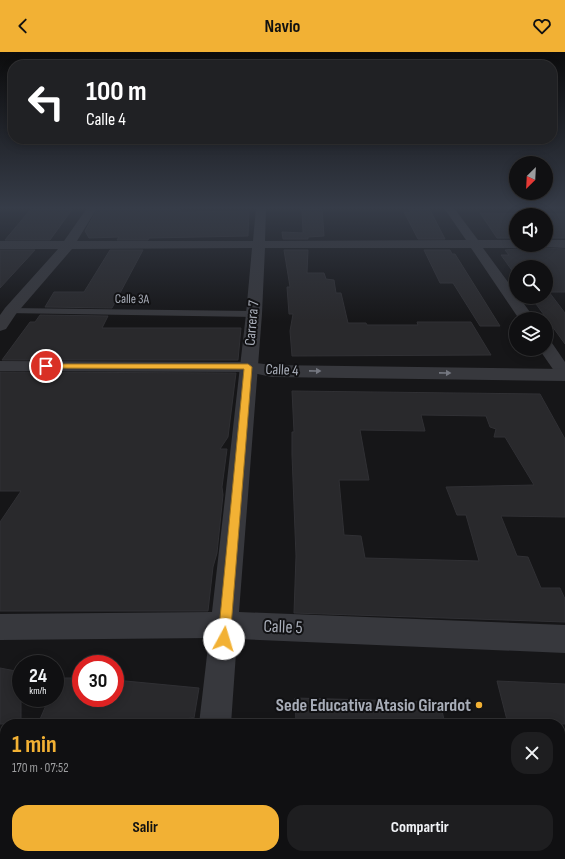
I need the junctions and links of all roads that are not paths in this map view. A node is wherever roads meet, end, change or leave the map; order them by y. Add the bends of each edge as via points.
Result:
1 (258, 245) edge
2 (67, 246) edge
3 (476, 246) edge
4 (10, 311) junction
5 (522, 312) edge
6 (254, 314) junction
7 (0, 326) edge
8 (553, 356) edge
9 (0, 366) edge
10 (248, 367) junction
11 (563, 368) edge
12 (225, 625) junction
13 (0, 627) edge
14 (565, 639) edge
15 (216, 719) edge

1 - 6 street, Carrera 7
2 - 4 street
3 - 5 street
4 - 6 street, Calle 3A
4 - 7 street
6 - 10 street, Carrera 7
8 - 11 street
9 - 10 street, Calle 4
10 - 11 street, Calle 4 via 272,371
10 - 12 street, Carrera 7
12 - 13 street, Calle 5
12 - 14 street, Calle 5
12 - 15 street, Carrera 7

